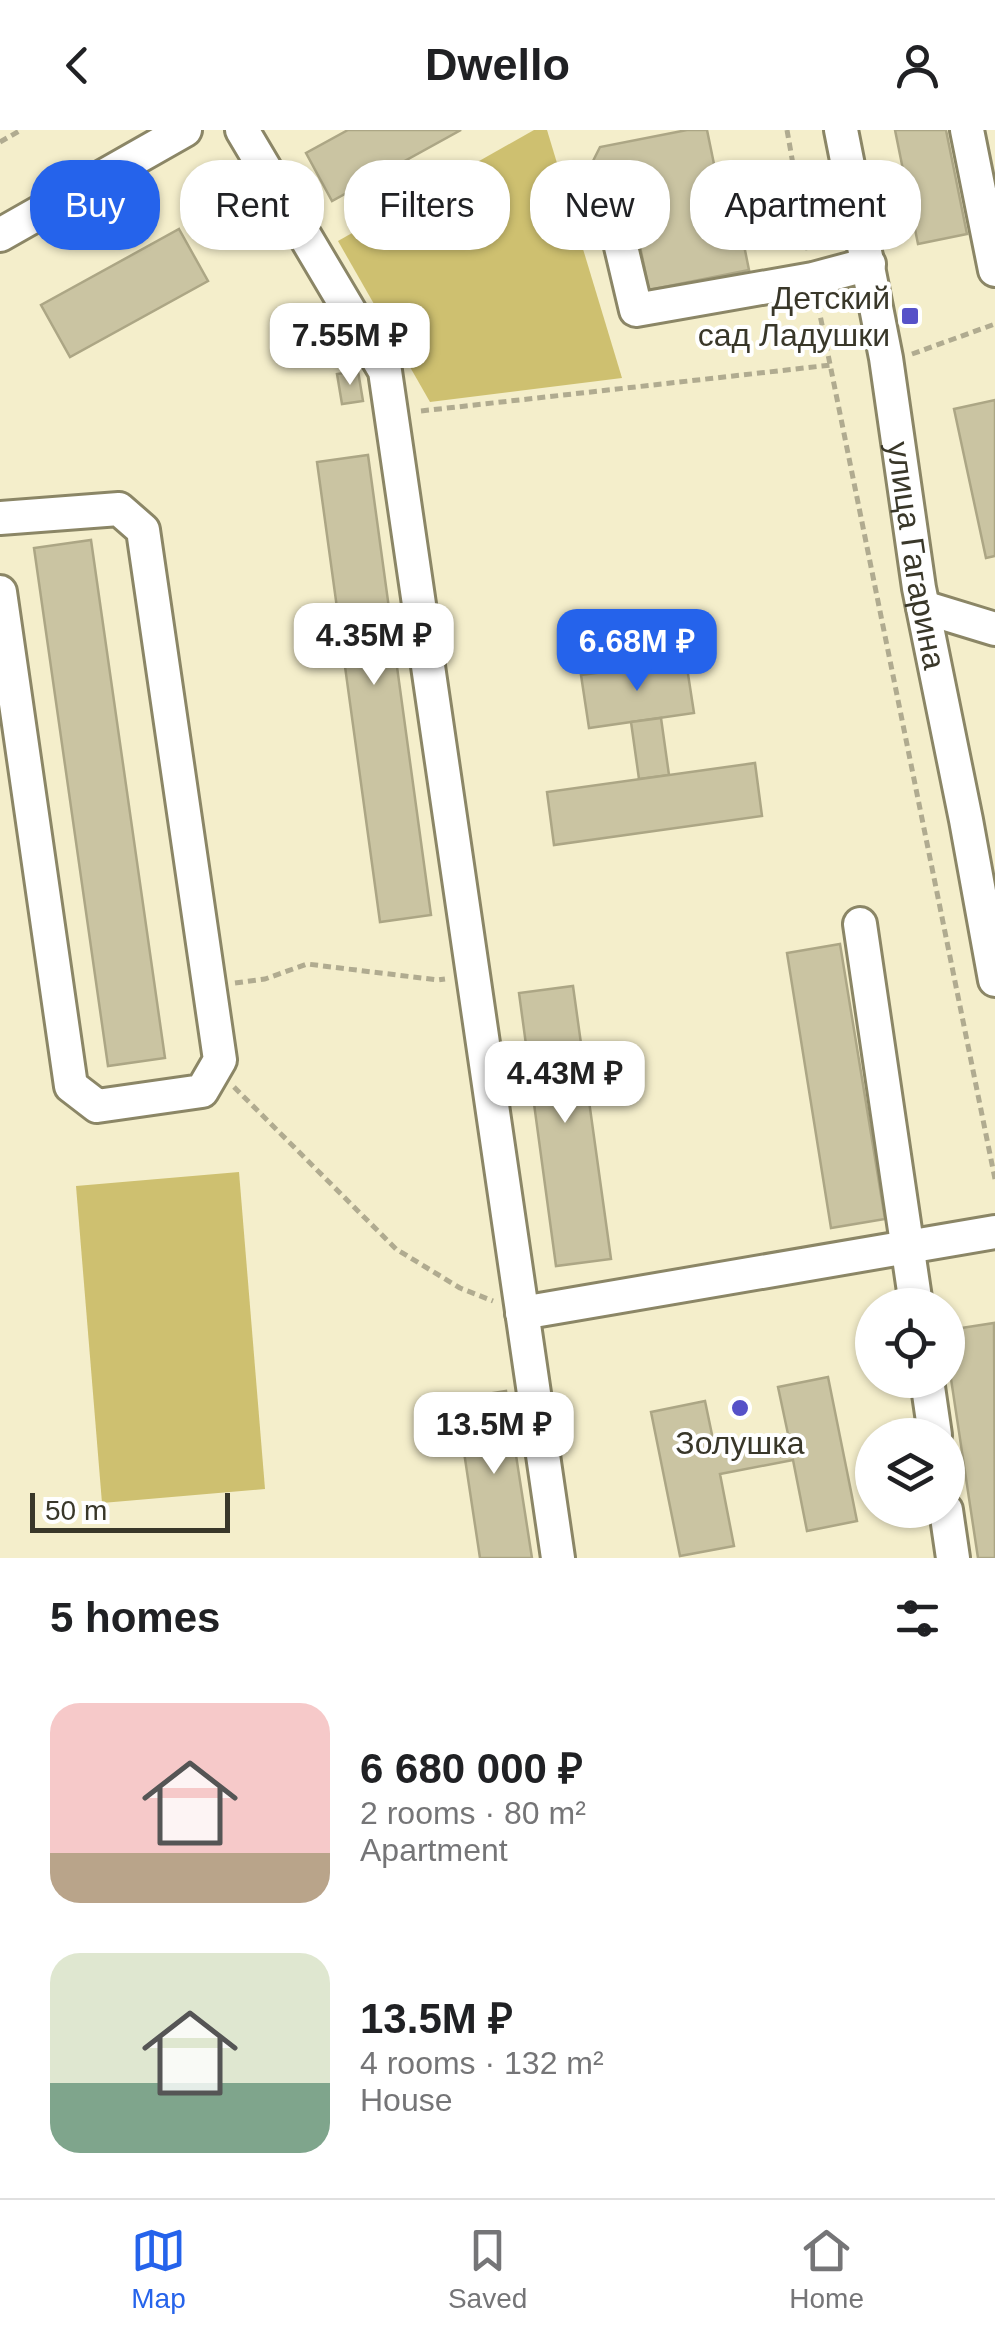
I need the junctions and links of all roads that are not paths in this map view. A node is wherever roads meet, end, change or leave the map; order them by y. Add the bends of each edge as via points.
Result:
1 (242, 130) edge
2 (840, 130) edge
3 (967, 130) edge
4 (177, 132) edge
5 (0, 236) edge
6 (622, 250) edge
7 (868, 264) junction
8 (995, 270) edge
9 (0, 518) edge
10 (0, 592) edge
11 (923, 607) junction
12 (995, 629) edge
13 (860, 924) dead end
14 (995, 980) edge
15 (995, 1232) edge
16 (907, 1247) junction
17 (913, 1288) edge
18 (522, 1313) junction
19 (949, 1528) edge
20 (558, 1558) edge
21 (953, 1558) edge

1 - 18 street via 385,371
2 - 7 street, улица Гагарина
3 - 8 street
4 - 5 street
6 - 7 street via 636,310
7 - 11 street, улица Гагарина
9 - 10 street via 118,509 143,530 220,1060 202,1091 97,1106 72,1086
11 - 12 street
11 - 14 street, улица Гагарина
13 - 16 street
15 - 16 street
16 - 17 street
16 - 18 street
18 - 20 street
19 - 21 street

